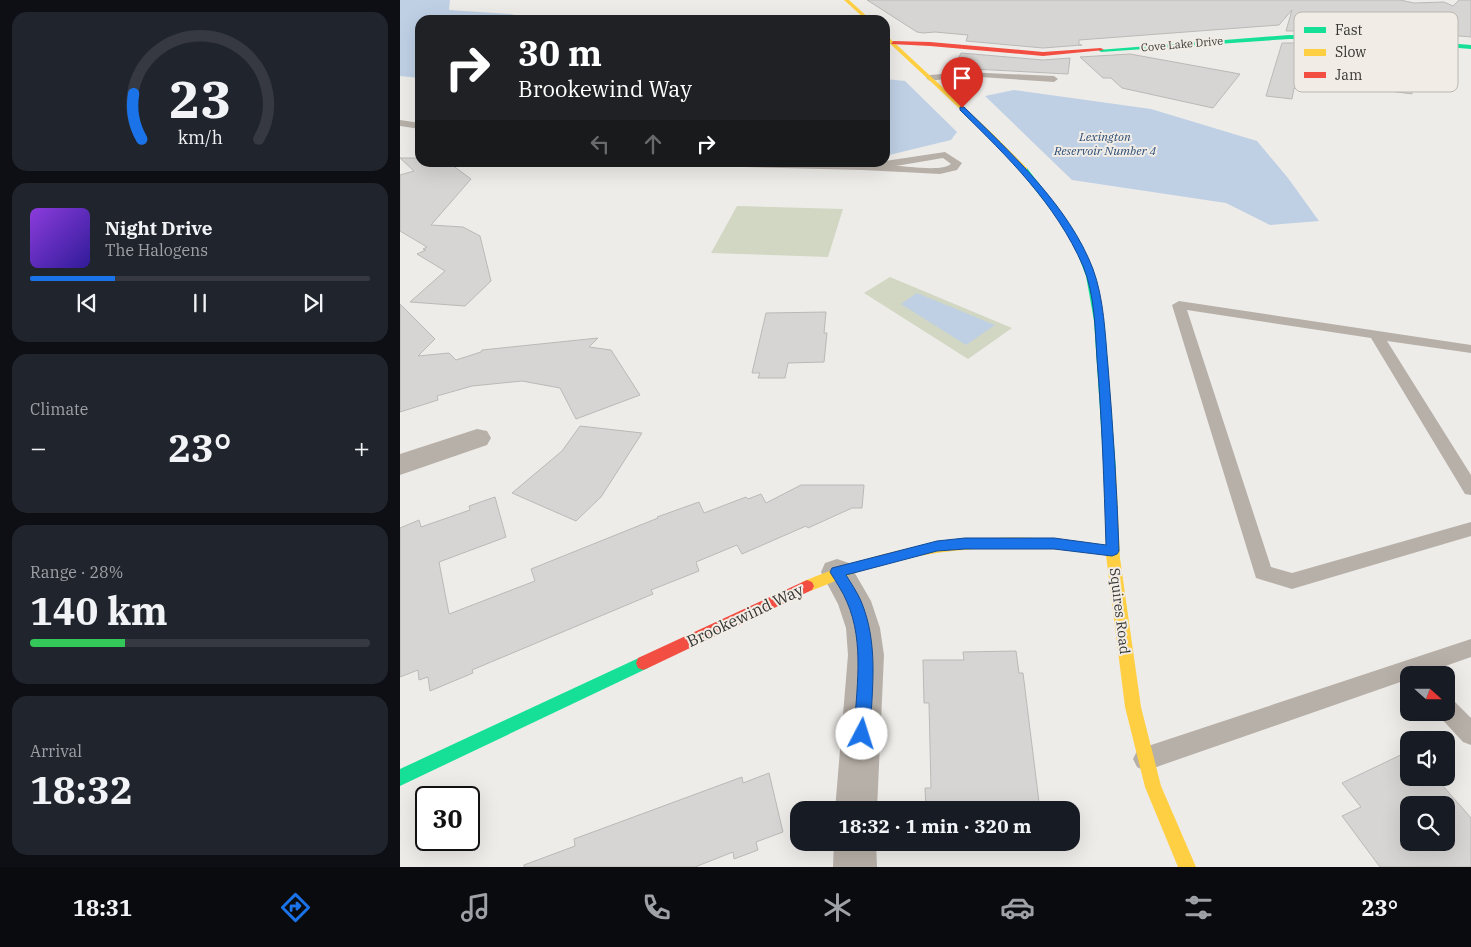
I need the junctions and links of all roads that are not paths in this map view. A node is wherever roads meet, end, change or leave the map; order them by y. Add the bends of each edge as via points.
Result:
1 (846, 0) edge
2 (863, 15) edge
3 (1294, 37) edge
4 (890, 40) edge
5 (890, 41) edge
6 (1458, 46) edge
7 (1471, 47) edge
8 (930, 78) junction
9 (1054, 79) dead end
10 (400, 123) edge
11 (415, 125) edge
12 (890, 163) edge
13 (804, 167) edge
14 (865, 167) joint
15 (1376, 335) junction
16 (1471, 349) edge
17 (477, 438) dead end
18 (400, 465) edge
19 (1471, 489) edge
20 (1471, 529) edge
21 (1112, 551) junction
22 (837, 572) junction
23 (1471, 648) edge
24 (1427, 666) edge
25 (1400, 676) edge
26 (1455, 717) edge
27 (1471, 734) edge
28 (1145, 759) junction
29 (400, 778) edge
30 (857, 801) edge
31 (855, 851) edge
32 (855, 867) edge
33 (1187, 867) edge

1 - 2 street
3 - 4 street, Cove Lake Drive via 1043,54
5 - 8 street, Squires Road
6 - 7 street, Cove Lake Drive
8 - 9 lane via 965,74
8 - 21 street, Squires Road via 999,144 1044,193 1088,267 1095,289 1099,322 1110,450
10 - 11 lane
12 - 14 lane via 945,155 957,163 953,168 940,171
13 - 14 lane
15 - 16 lane
15 - 19 lane
15 - 20 lane via 1179,306 1264,572 1292,582
17 - 18 street
21 - 22 street, Brookewind Way via 1054,544 954,544
21 - 28 street, Squires Road via 1129,683
22 - 29 street, Brookewind Way
22 - 30 street via 854,601 863,628 866,655
23 - 24 lane
25 - 28 lane
26 - 27 lane
28 - 33 street, Squires Road via 1167,825
31 - 32 street

